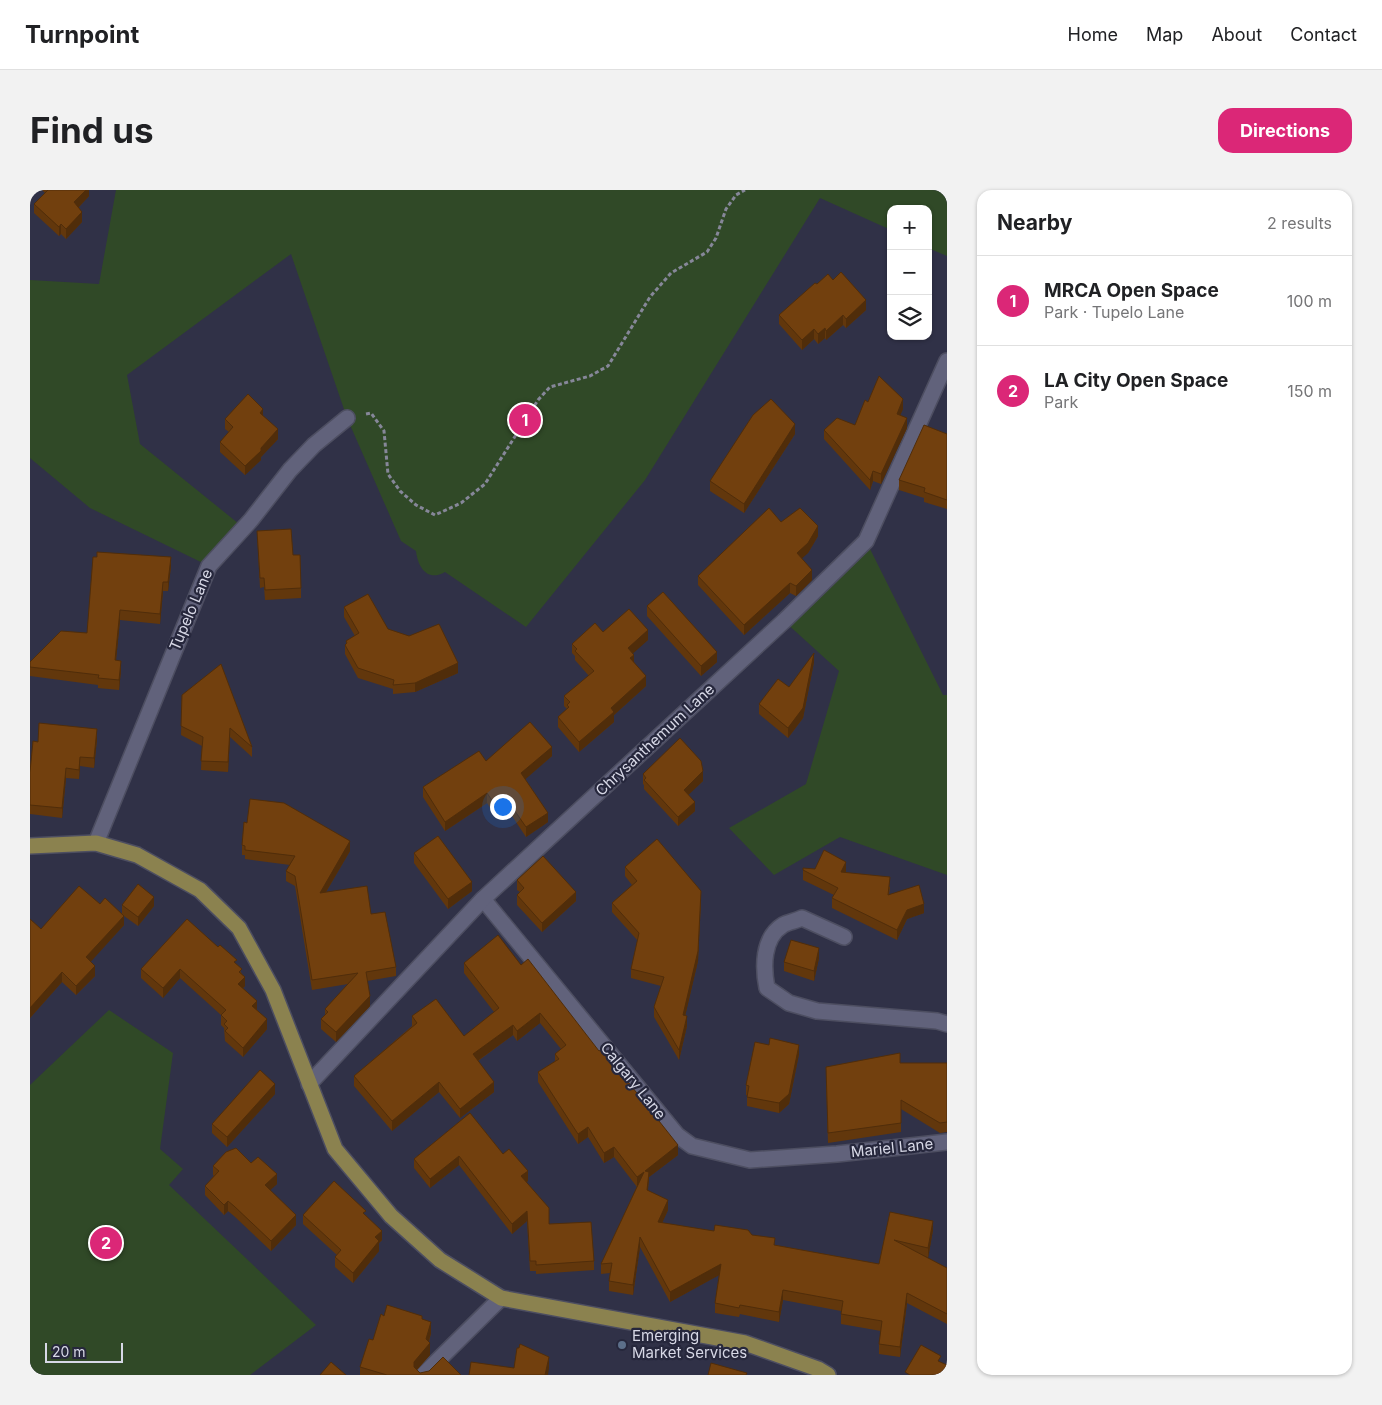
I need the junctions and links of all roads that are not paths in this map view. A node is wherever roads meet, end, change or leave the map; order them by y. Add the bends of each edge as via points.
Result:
1 (947, 361) edge
2 (347, 418) road end
3 (96, 843) junction
4 (30, 846) edge
5 (483, 899) junction
6 (844, 937) dead end
7 (947, 1024) edge
8 (310, 1084) junction
9 (947, 1142) edge
10 (837, 1154) joint
11 (501, 1298) junction
12 (423, 1375) edge
13 (828, 1375) edge

1 - 5 street, Chrysanthemum Lane via 866,541
2 - 3 street, Tupelo Lane via 290,470 252,520 209,566
3 - 4 main road
3 - 8 main road via 137,855 200,890 239,928 273,990
5 - 8 street, Chrysanthemum Lane
5 - 10 street, Calgary Lane via 677,1135 692,1146 750,1160
6 - 7 street via 802,918 781,926 770,940 763,966 767,988 789,1003 817,1011
8 - 11 main road via 336,1149 391,1216 440,1260
9 - 10 street, Mariel Lane
11 - 12 street
11 - 13 main road via 745,1343

